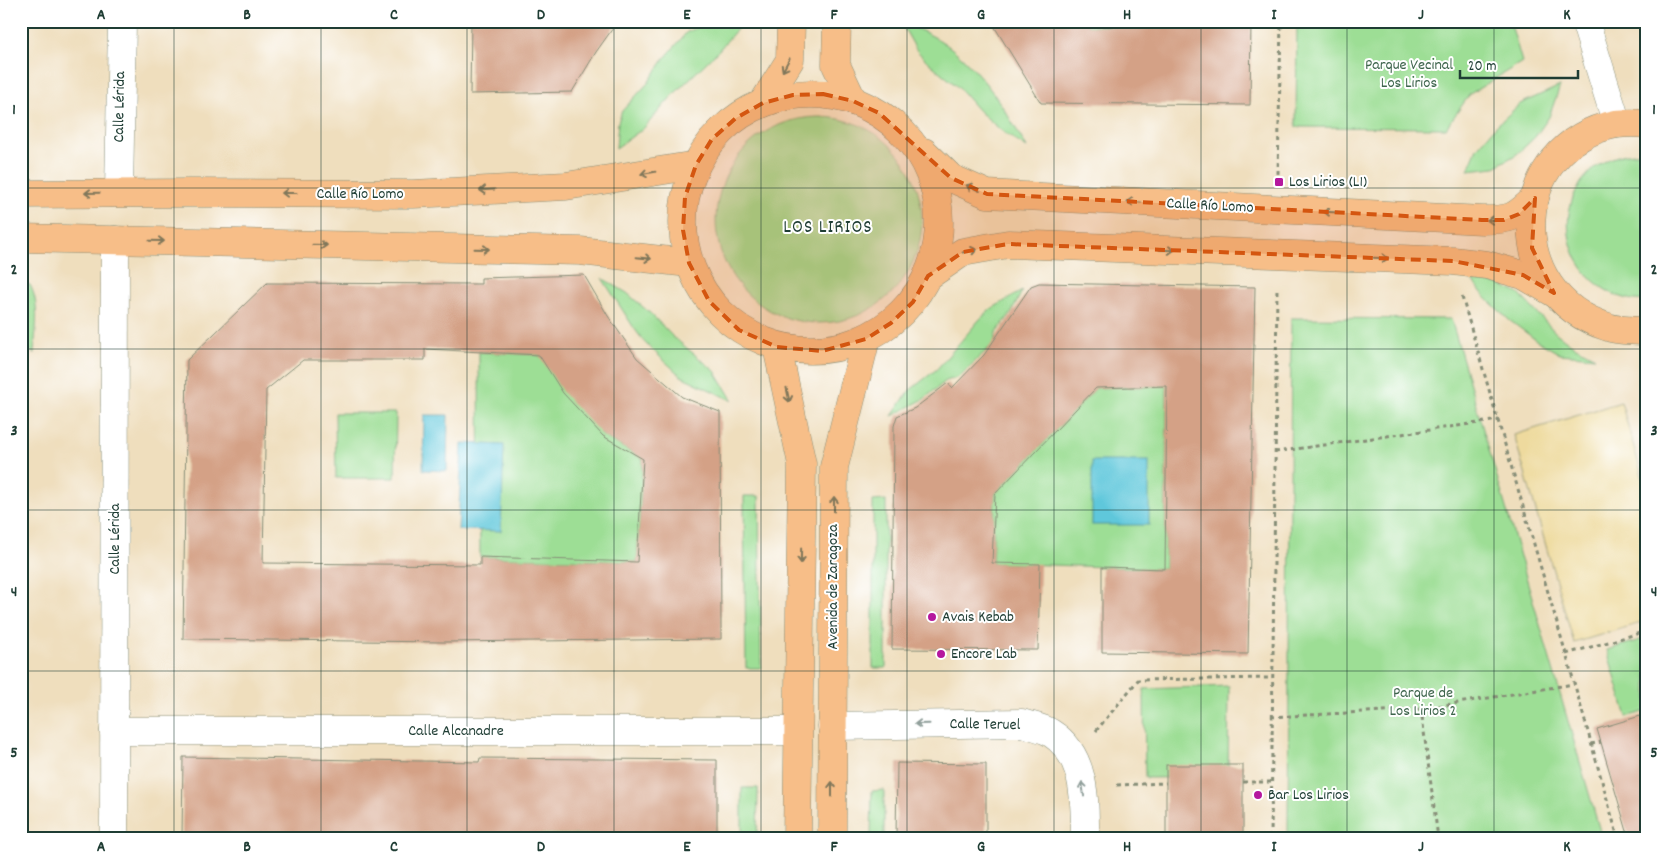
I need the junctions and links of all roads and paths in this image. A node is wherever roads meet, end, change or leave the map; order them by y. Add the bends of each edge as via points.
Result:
1 (122, 21) edge
2 (791, 21) edge
3 (837, 21) edge
4 (1281, 21) edge
5 (1585, 21) edge
6 (853, 100) junction
7 (763, 103) junction
8 (1617, 124) junction
9 (1647, 124) edge
10 (901, 130) junction
11 (696, 165) junction
12 (119, 193) junction
13 (21, 194) edge
14 (1535, 198) junction
15 (1278, 210) junction
16 (21, 238) edge
17 (115, 240) junction
18 (1277, 254) junction
19 (1453, 260) junction
20 (689, 263) junction
21 (928, 276) junction
22 (1554, 293) junction
23 (1647, 330) edge
24 (866, 339) junction
25 (778, 347) junction
26 (1498, 420) junction
27 (1275, 452) junction
28 (1647, 631) edge
29 (1566, 654) junction
30 (1272, 678) junction
31 (1574, 684) junction
32 (1421, 709) junction
33 (1271, 717) junction
34 (832, 726) junction
35 (114, 731) junction
36 (798, 731) junction
37 (1601, 742) dead end
38 (1591, 744) junction
39 (1070, 751) junction
40 (1243, 782) dead end
41 (1271, 782) junction
42 (1166, 783) dead end
43 (1083, 785) junction
44 (114, 838) edge
45 (797, 838) edge
46 (832, 838) edge
47 (1085, 838) edge
48 (1271, 838) edge
49 (1438, 838) edge
50 (1618, 838) edge

1 - 12 street, Calle Lérida
2 -> 7 main road via 790,60
3 - 6 main road via 836,65
4 - 15 path
5 - 8 street
6 - 7 main road via 823,94 793,95
6 - 10 main road
7 - 11 main road via 736,118 712,139
8 - 9 main road
8 - 14 main road via 1590,133 1565,149 1546,171
15 -> 10 main road, Calle Río Lomo via 987,194 951,178
10 - 21 main road via 925,161 937,199 938,238
11 -> 12 main road, Calle Río Lomo via 566,186 413,194
11 - 20 main road via 685,197 683,230
12 -> 13 main road, Calle Río Lomo
14 -> 15 main road, Calle Río Lomo via 1519,214 1504,220
14 - 22 main road via 1531,222 1532,248 1540,272
16 - 17 main road
17 -> 20 main road via 580,251
17 - 35 street, Calle Lérida
18 -> 19 main road
21 -> 18 main road via 963,252 1008,244
18 - 27 path
19 - 22 main road via 1523,275
19 - 26 path
20 - 25 main road via 709,301 740,330
21 - 24 main road via 912,302 891,323
22 - 23 main road via 1579,315 1609,328
24 - 25 main road via 822,351
34 -> 24 main road, Avenida de Zaragoza via 834,467
25 -> 36 main road, Avenida de Zaragoza via 802,464
26 - 27 path
26 - 29 path
27 - 30 path
28 - 29 path
29 - 31 path
30 - 33 path
30 - 39 path via 1138,680 1085,743
31 - 32 path
31 - 38 path
32 - 33 path
32 - 49 path
33 - 41 path
39 -> 34 street, Calle Teruel via 1050,733 1022,724
46 -> 34 main road, Avenida de Zaragoza
35 - 36 street, Calle Alcanadre
35 - 44 street, Calle Lérida
36 - 45 main road, Avenida de Zaragoza
37 - 38 path
38 - 50 path
39 - 43 street, Calle Teruel
40 - 41 path
41 - 48 path
42 - 43 path
47 -> 43 street, Calle Teruel

